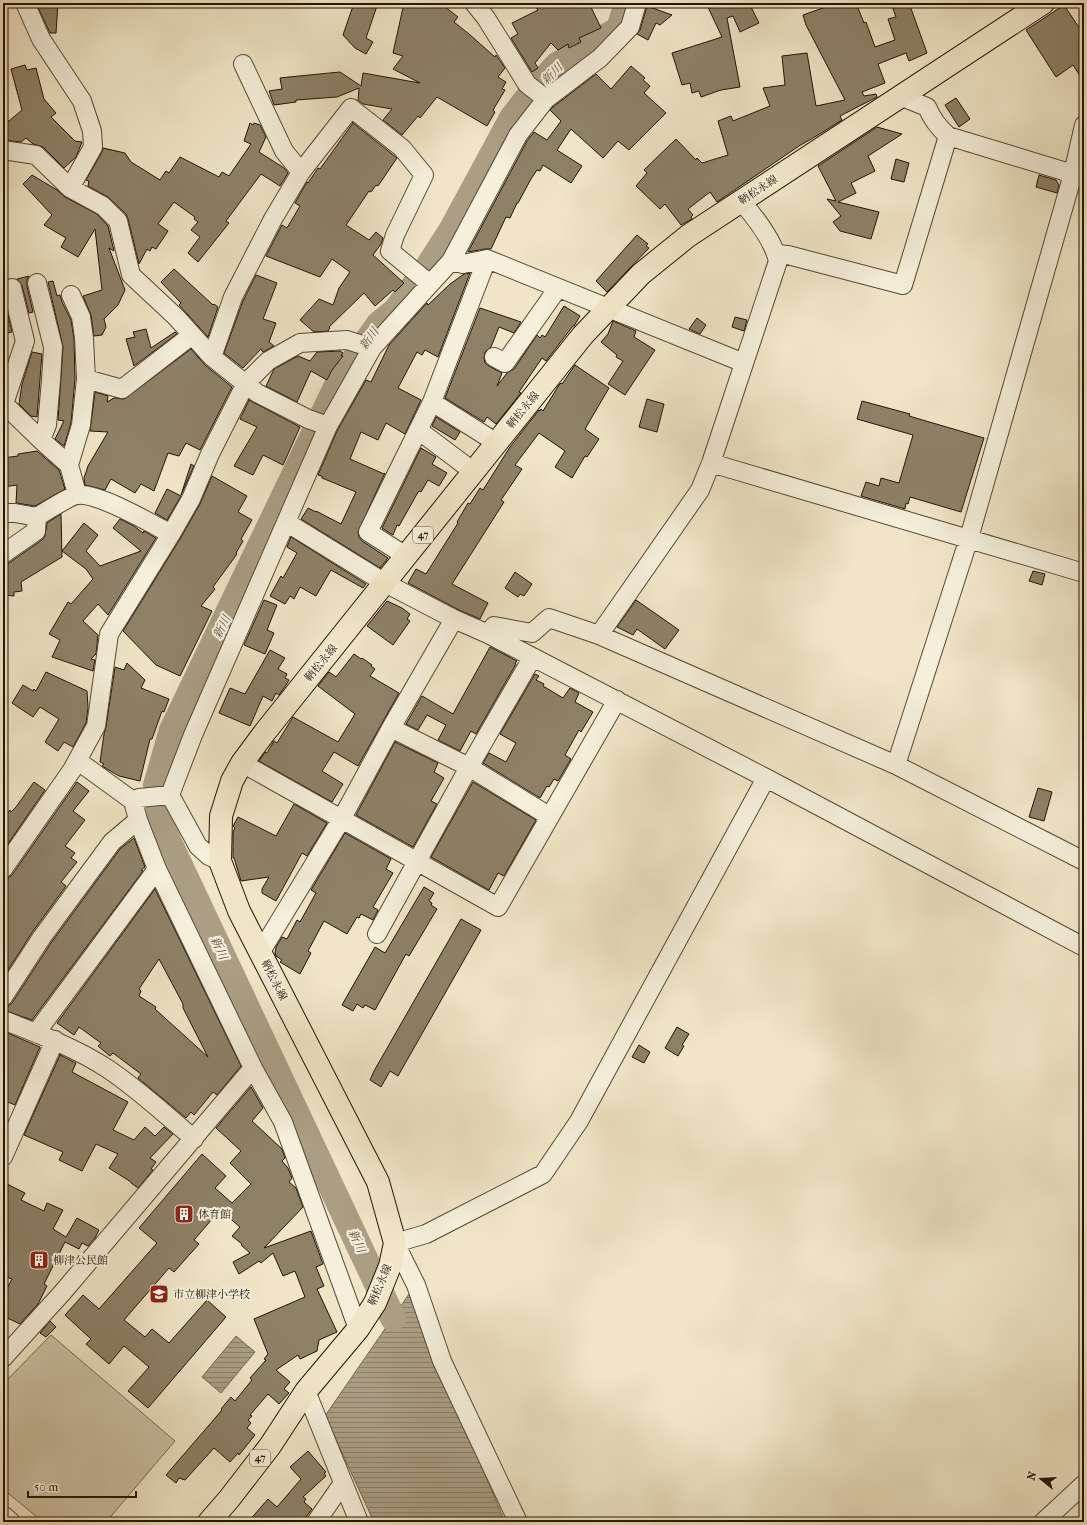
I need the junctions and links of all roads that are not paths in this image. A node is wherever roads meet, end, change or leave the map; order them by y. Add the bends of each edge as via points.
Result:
1 (25, 3) edge
2 (474, 3) edge
3 (637, 3) edge
4 (1043, 3) edge
5 (243, 64) dead end
6 (902, 96) junction
7 (546, 99) junction
8 (1084, 125) edge
9 (948, 136) junction
10 (3, 150) edge
11 (302, 172) junction
12 (1078, 176) edge
13 (70, 188) junction
14 (741, 200) junction
15 (776, 254) junction
16 (487, 259) junction
17 (451, 262) junction
18 (37, 283) dead end
19 (430, 284) junction
20 (12, 288) dead end
21 (558, 288) junction
22 (71, 295) dead end
23 (608, 308) junction
24 (192, 335) junction
25 (372, 348) junction
26 (212, 357) junction
27 (494, 357) dead end
28 (744, 363) junction
29 (86, 379) junction
30 (246, 383) junction
31 (432, 402) junction
32 (4, 404) edge
33 (328, 426) junction
34 (418, 430) junction
35 (41, 440) junction
36 (497, 443) junction
37 (711, 464) junction
38 (69, 465) junction
39 (474, 472) junction
40 (77, 494) junction
41 (3, 513) edge
42 (37, 517) junction
43 (286, 522) junction
44 (171, 534) junction
45 (969, 538) junction
46 (3, 554) edge
47 (406, 556) junction
48 (1084, 573) edge
49 (385, 583) junction
50 (454, 619) junction
51 (488, 634) junction
52 (599, 635) junction
53 (532, 658) junction
54 (617, 700) junction
55 (391, 728) junction
56 (78, 761) junction
57 (242, 763) junction
58 (896, 765) junction
59 (469, 767) junction
60 (766, 778) junction
61 (170, 795) junction
62 (136, 799) junction
63 (549, 816) junction
64 (138, 820) junction
65 (341, 820) junction
66 (416, 861) junction
67 (1084, 861) edge
68 (220, 862) junction
69 (3, 868) edge
70 (157, 869) junction
71 (377, 934) dead end
72 (1084, 947) edge
73 (260, 953) junction
74 (3, 997) edge
75 (3, 1020) edge
76 (36, 1033) junction
77 (55, 1040) junction
78 (253, 1068) junction
79 (194, 1139) junction
80 (3, 1157) edge
81 (393, 1248) junction
82 (360, 1327) junction
83 (3, 1358) edge
84 (306, 1391) junction
85 (343, 1483) junction
86 (1084, 1484) edge
87 (209, 1522) edge
88 (316, 1522) edge
89 (359, 1522) edge
90 (518, 1522) edge
91 (1043, 1522) edge

1 - 13 street via 41,39 82,101 92,132 93,147
2 - 7 street via 527,84
3 - 7 street via 630,27 600,58
4 - 6 main road, 鞆松永線 / 47
5 - 11 street via 284,151
6 - 9 street via 927,107 930,116
6 - 14 main road, 鞆松永線 / 47
7 - 17 street via 518,135
8 - 12 street
9 - 12 street
9 - 15 street via 903,285
10 - 13 street via 36,155
11 - 19 street via 351,108 402,148 424,175 390,251
11 - 26 street via 273,219 234,297
12 - 45 street
13 - 24 street via 103,206 118,221 130,275
14 - 15 street via 758,221
14 - 23 main road, 鞆松永線 / 47 via 688,236 641,274
15 - 28 street via 778,261
16 - 17 street via 463,264
16 - 21 street
16 - 31 street
17 - 19 street
18 - 35 street via 53,347 47,425
19 - 25 street
20 - 32 street via 25,341
21 - 23 street
21 - 27 street via 505,363
22 - 29 street via 81,316
23 - 28 street
23 - 36 main road, 鞆松永線 / 47 via 583,335
24 - 26 street
24 - 29 street via 122,388
25 - 30 street via 348,340 300,343 268,361
25 - 33 street
26 - 30 street
28 - 37 street
29 - 38 street via 81,425
30 - 33 street via 257,393 308,419
30 - 44 street via 210,454 191,499
31 - 34 street
31 - 36 street
32 - 35 street
33 - 43 street
34 - 39 street
34 - 47 street via 368,532
35 - 38 street
36 - 39 main road, 鞆松永線 / 47
37 - 45 street
37 - 52 street via 700,490
38 - 40 street
39 - 47 main road, 鞆松永線 / 47
40 - 42 street
40 - 44 street via 97,498 121,508
41 - 42 street
42 - 46 street via 36,531
43 - 49 street
43 - 61 street via 193,735
44 - 56 street via 109,634 96,726
45 - 48 street
45 - 58 street
47 - 49 main road, 鞆松永線 / 47
49 - 50 street
49 - 57 main road, 鞆松永線 / 47
50 - 51 street
50 - 55 street
51 - 52 street via 494,626 532,633 549,618
51 - 53 street
52 - 58 street
53 - 54 street
53 - 59 street
54 - 60 street
54 - 63 street
55 - 59 street
55 - 65 street
56 - 62 street
56 - 69 street
57 - 65 street
57 - 68 main road, 鞆松永線 / 47 via 232,781 221,816
58 - 67 street
59 - 63 street
59 - 66 street
60 - 72 street
60 - 81 street via 579,1121 543,1174 426,1234
61 - 62 street
61 - 68 street via 198,846
62 - 64 street
63 - 66 street via 498,907
64 - 70 street
64 - 74 street via 112,842 42,937
65 - 66 street
65 - 73 street
66 - 71 street
68 - 73 main road, 鞆松永線 / 47 via 239,911
70 - 76 street
70 - 78 street
73 - 81 main road, 鞆松永線 / 47 via 378,1182
75 - 76 street
76 - 77 street
77 - 79 street via 107,1068 127,1082
77 - 80 street
78 - 79 street
78 - 82 street via 282,1122
79 - 83 street
81 - 82 main road, 鞆松永線 / 47 via 390,1266 375,1303
81 - 90 street via 416,1285 442,1361
82 - 84 main road, 鞆松永線 / 47
84 - 85 street
84 - 87 main road, 鞆松永線 / 47 via 270,1446
85 - 88 street
85 - 89 street
86 - 91 street

